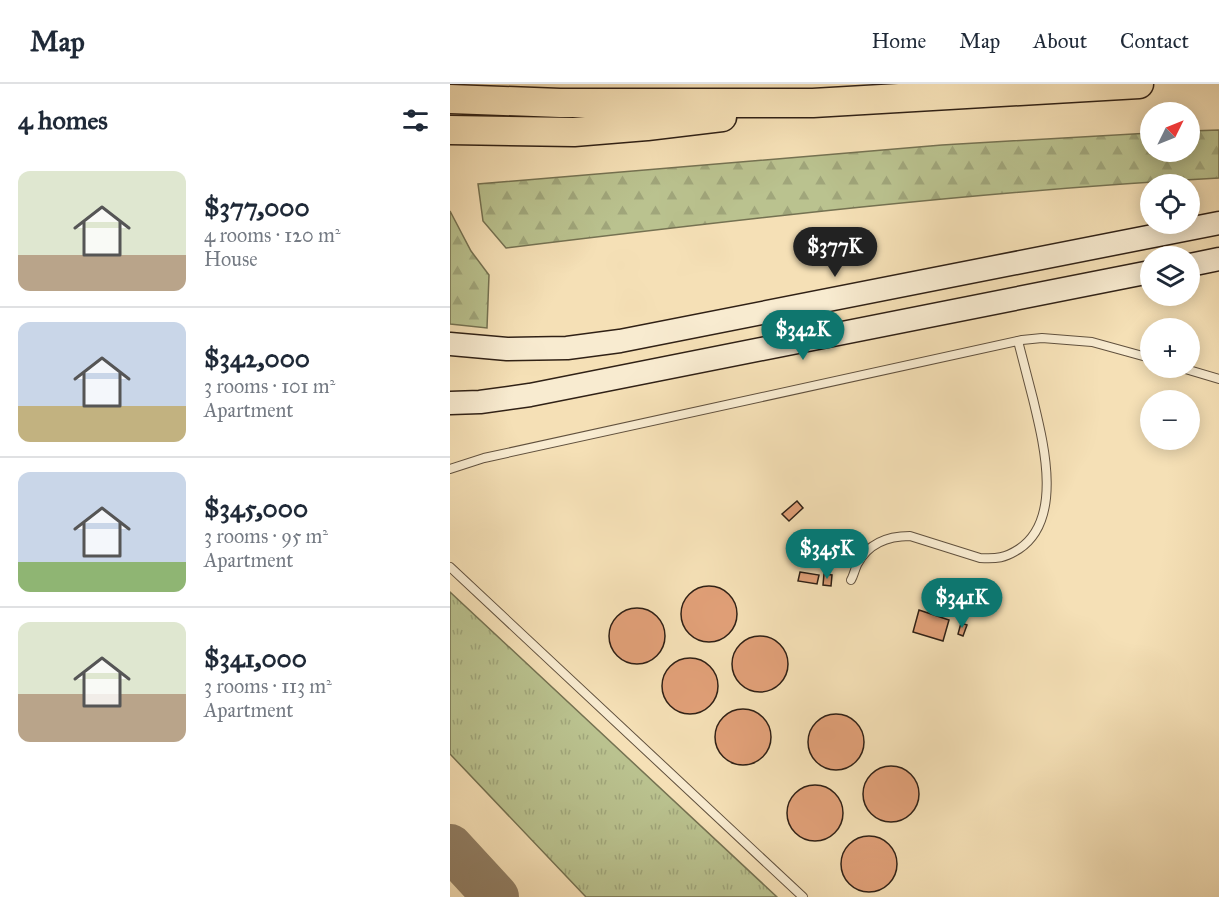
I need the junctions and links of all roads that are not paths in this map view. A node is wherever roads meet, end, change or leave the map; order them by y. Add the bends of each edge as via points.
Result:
1 (1139, 84) edge
2 (450, 99) edge
3 (813, 103) junction
4 (450, 130) edge
5 (1219, 223) edge
6 (1219, 259) edge
7 (1200, 263) edge
8 (1140, 274) edge
9 (1018, 341) junction
10 (450, 344) edge
11 (1140, 355) edge
12 (1200, 373) edge
13 (1219, 379) edge
14 (450, 403) edge
15 (450, 469) edge
16 (450, 567) edge
17 (851, 580) dead end
18 (803, 897) edge

1 - 3 highway
2 - 3 highway
3 - 4 highway via 605,130
5 - 10 main road via 620,341 567,348 507,349
6 - 7 main road
8 - 14 main road via 530,395
9 - 11 lane via 1042,338 1092,342
9 - 15 lane via 484,458
9 - 17 lane via 1047,468 1043,514 1035,532 1015,551 991,559 910,537 887,538 866,552
12 - 13 lane
16 - 18 lane

